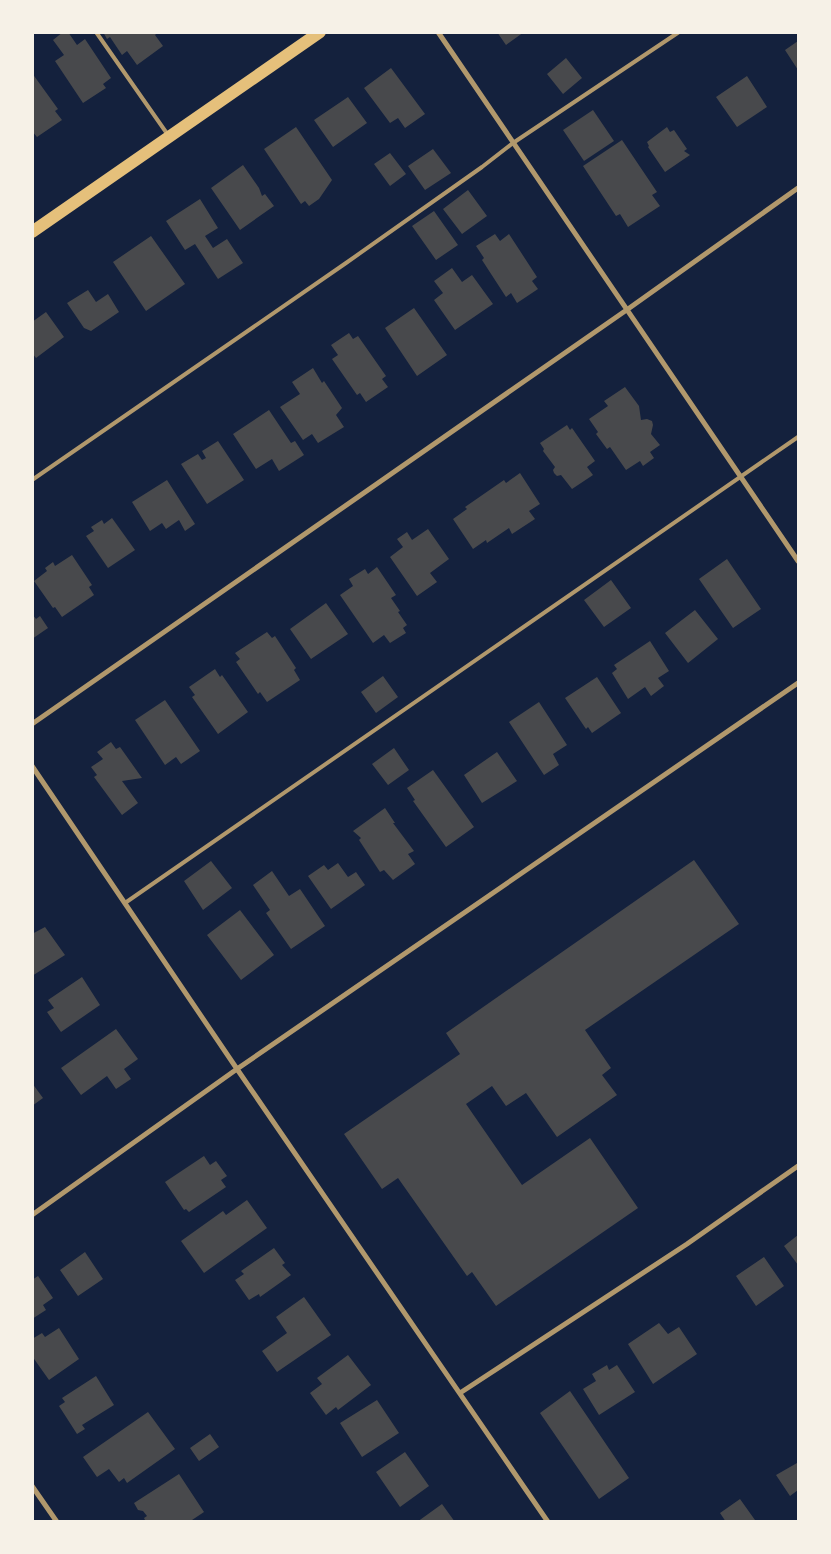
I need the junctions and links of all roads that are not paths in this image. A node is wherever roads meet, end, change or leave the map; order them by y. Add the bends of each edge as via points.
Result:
1 (96, 32) edge
2 (320, 32) edge
3 (438, 32) edge
4 (679, 32) edge
5 (170, 137) junction
6 (513, 143) junction
7 (798, 188) edge
8 (32, 232) edge
9 (628, 309) junction
10 (798, 437) edge
11 (742, 476) junction
12 (32, 480) edge
13 (798, 561) edge
14 (798, 683) edge
15 (32, 724) edge
16 (32, 766) edge
17 (125, 903) junction
18 (237, 1069) junction
19 (798, 1166) edge
20 (32, 1215) edge
21 (460, 1393) junction
22 (32, 1486) edge
23 (57, 1522) edge
24 (548, 1522) edge

1 - 5 lane
2 - 5 main road
3 - 6 street
4 - 6 lane
5 - 8 main road
6 - 9 street
6 - 12 lane via 482,168
7 - 9 street
9 - 11 street
9 - 15 street
10 - 11 lane
11 - 13 street
11 - 17 lane
14 - 18 street
16 - 17 street
17 - 18 street
18 - 20 street
18 - 21 street
19 - 21 street via 687,1244
21 - 24 street
22 - 23 street

